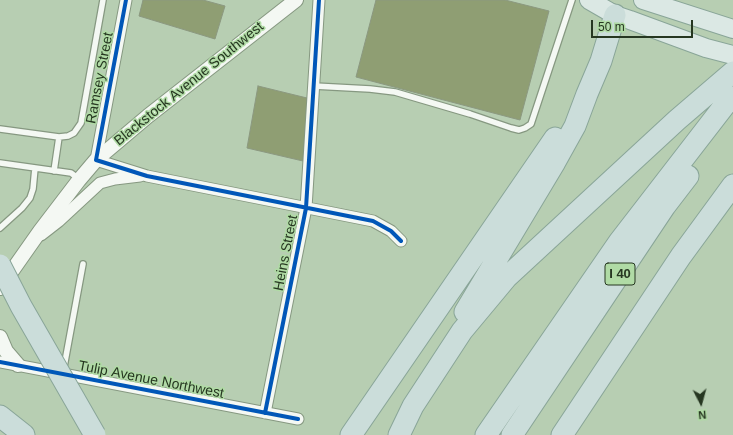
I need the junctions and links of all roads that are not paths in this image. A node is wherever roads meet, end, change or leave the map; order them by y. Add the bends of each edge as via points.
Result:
1 (103, 0) edge
2 (126, 0) edge
3 (296, 0) edge
4 (319, 0) edge
5 (572, 0) edge
6 (588, 0) edge
7 (643, 0) edge
8 (617, 7) edge
9 (727, 28) edge
10 (733, 55) edge
11 (733, 72) edge
12 (314, 86) junction
13 (587, 94) junction
14 (733, 98) edge
15 (733, 117) edge
16 (0, 129) edge
17 (59, 137) junction
18 (96, 160) junction
19 (0, 163) edge
20 (35, 168) junction
21 (54, 171) junction
22 (147, 176) junction
23 (79, 180) junction
24 (733, 185) edge
25 (306, 208) junction
26 (0, 228) edge
27 (401, 241) dead end
28 (32, 243) junction
29 (83, 264) dead end
30 (0, 265) edge
31 (0, 288) edge
32 (0, 337) edge
33 (0, 362) edge
34 (18, 365) junction
35 (606, 368) junction
36 (63, 373) junction
37 (413, 406) junction
38 (265, 413) junction
39 (0, 416) edge
40 (298, 419) dead end
41 (24, 435) edge
42 (95, 435) edge
43 (351, 435) edge
44 (399, 435) edge
45 (486, 435) edge
46 (512, 435) edge
47 (562, 435) edge
48 (569, 435) edge

1 - 17 lane via 81,123 74,133
2 - 18 street, Ramsey Street
3 - 18 street, Blackstock Avenue Southwest
4 - 12 street, Heins Street
5 - 12 lane via 531,124 525,128 518,130 395,92
6 - 8 main road
7 - 9 main road
8 - 10 main road via 706,48
8 - 13 highway via 601,61
11 - 37 highway via 677,120 507,277 462,331
12 - 25 street, Heins Street
13 - 37 highway via 575,126 555,162 471,301
13 - 43 highway
14 - 45 highway via 724,106 620,242
15 - 46 highway, I 40 via 665,206
16 - 17 lane
17 - 21 lane
18 - 22 street
18 - 23 street, Blackstock Avenue Southwest
19 - 20 lane
20 - 21 lane
20 - 26 lane via 30,198
21 - 23 lane via 71,173
22 - 25 street
22 - 28 street via 100,183
23 - 28 street, Blackstock Avenue Southwest
24 - 35 highway via 681,256
25 - 27 street via 373,222 391,231
25 - 38 street, Heins Street
28 - 31 street, Blackstock Avenue Southwest
29 - 36 lane
30 - 42 highway, bridge
32 - 34 street via 6,351
33 - 34 street, Tulip Avenue Northwest
34 - 36 street, Tulip Avenue Northwest
35 - 47 highway
35 - 48 highway
36 - 38 street, Tulip Avenue Northwest
37 - 44 highway
38 - 40 street, Tulip Avenue Northwest
39 - 41 highway

